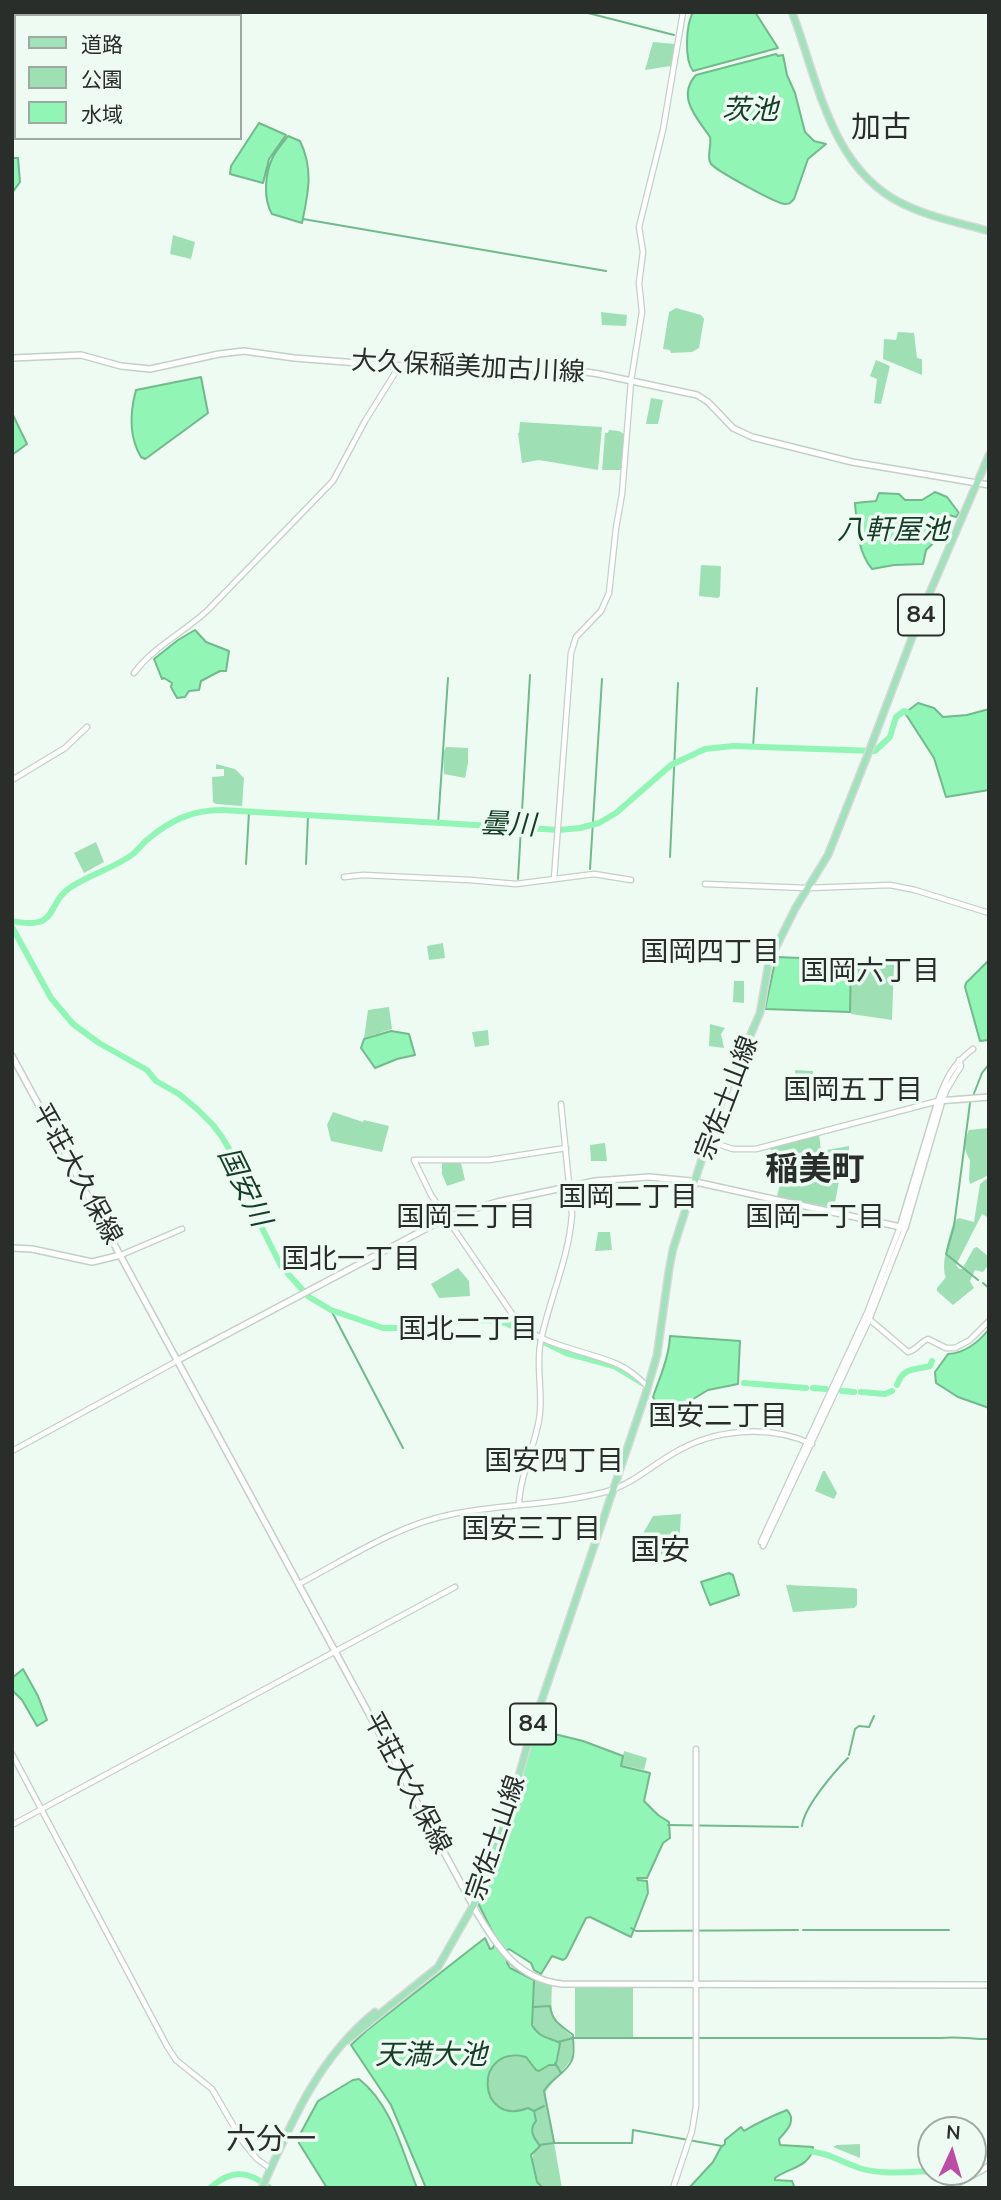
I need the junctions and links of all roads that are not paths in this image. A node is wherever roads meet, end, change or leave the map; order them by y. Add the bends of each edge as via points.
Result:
1 (684, 12) edge
2 (792, 12) edge
3 (989, 231) edge
4 (12, 358) edge
5 (400, 365) junction
6 (631, 381) junction
7 (989, 455) edge
8 (976, 483) junction
9 (989, 485) edge
10 (134, 673) dead end
11 (87, 727) dead end
12 (12, 780) edge
13 (344, 877) dead end
14 (554, 879) junction
15 (631, 880) dead end
16 (705, 884) dead end
17 (807, 888) junction
18 (989, 914) edge
19 (973, 1049) dead end
20 (12, 1056) edge
21 (989, 1097) edge
22 (940, 1101) junction
23 (561, 1104) dead end
24 (708, 1142) junction
25 (566, 1148) junction
26 (695, 1183) junction
27 (569, 1186) junction
28 (446, 1217) junction
29 (902, 1227) junction
30 (182, 1229) dead end
31 (12, 1248) edge
32 (121, 1255) junction
33 (867, 1312) junction
34 (869, 1320) junction
35 (989, 1321) edge
36 (541, 1337) junction
37 (178, 1360) junction
38 (648, 1387) junction
39 (809, 1443) junction
40 (12, 1451) edge
41 (614, 1488) junction
42 (519, 1504) junction
43 (762, 1544) dead end
44 (299, 1584) junction
45 (455, 1587) dead end
46 (336, 1651) junction
47 (696, 1749) dead end
48 (12, 1754) edge
49 (42, 1809) junction
50 (12, 1825) edge
51 (473, 1906) junction
52 (696, 1984) junction
53 (989, 1985) edge
54 (989, 2166) edge
55 (271, 2169) junction
56 (264, 2184) edge
57 (673, 2188) edge
58 (948, 2188) edge

1 - 6 street via 663,130 639,227 642,312
2 - 3 main road via 839,141 861,172 903,204
4 - 5 main road, 大久保稲美加古川線 via 81,355 150,369 244,351
5 - 6 main road, 大久保稲美加古川線 via 473,372 559,368
5 - 10 street via 332,481 209,609 148,656
6 - 8 main road, 大久保稲美加古川線 via 703,398 733,428 752,437 852,462
6 - 14 street via 608,593 601,611 576,637 571,653
7 - 8 main road, 宗佐土山線 / 84
8 - 9 main road, 大久保稲美加古川線
8 - 17 main road, 宗佐土山線 / 84 via 828,855
11 - 12 street via 65,748
13 - 14 street via 515,884
14 - 15 street via 594,874
16 - 17 street
17 - 18 street via 898,886
17 - 24 main road, 宗佐土山線 / 84 via 772,952 760,1013
19 - 22 street via 959,1059
20 - 32 main road, 平荘大久保線
21 - 22 main road
22 - 24 street via 765,1147 740,1150
22 - 29 main road
23 - 25 street
24 - 26 main road, 宗佐土山線 / 84
25 - 27 street
25 - 28 street via 489,1160 414,1160
26 - 27 main road via 632,1177
26 - 29 main road
26 - 38 main road, 宗佐土山線 / 84 via 673,1249
27 - 28 main road
27 - 36 street via 570,1240
28 - 36 street via 516,1321
28 - 37 main road
29 - 33 street
29 - 34 street
30 - 32 street
31 - 32 main road via 92,1262
32 - 37 main road, 平荘大久保線
33 - 34 street
33 - 39 street
34 - 35 street via 908,1352 928,1339 955,1348
34 - 39 street
36 - 38 street via 617,1364
36 - 42 street via 540,1418
37 - 40 street
37 - 44 main road, 平荘大久保線
38 - 41 main road, 宗佐土山線 / 84
39 - 41 street via 760,1432 716,1435 681,1449
39 - 43 street
41 - 42 street
41 - 51 main road, 宗佐土山線 / 84
42 - 44 street via 427,1520
44 - 46 main road, 平荘大久保線
45 - 46 street
46 - 49 street
46 - 51 main road, 平荘大久保線
47 - 52 street
48 - 49 street
49 - 50 street
49 - 55 street via 167,2046 176,2060 212,2089 243,2142
51 - 52 main road, 平荘大久保線 via 495,1945 525,1971 555,1983
51 - 55 main road, 宗佐土山線 / 84 via 445,1957 351,2034 307,2091
52 - 53 main road, 平荘大久保線
52 - 57 street via 694,2119
54 - 58 main road
55 - 56 main road, 宗佐土山線 / 84

